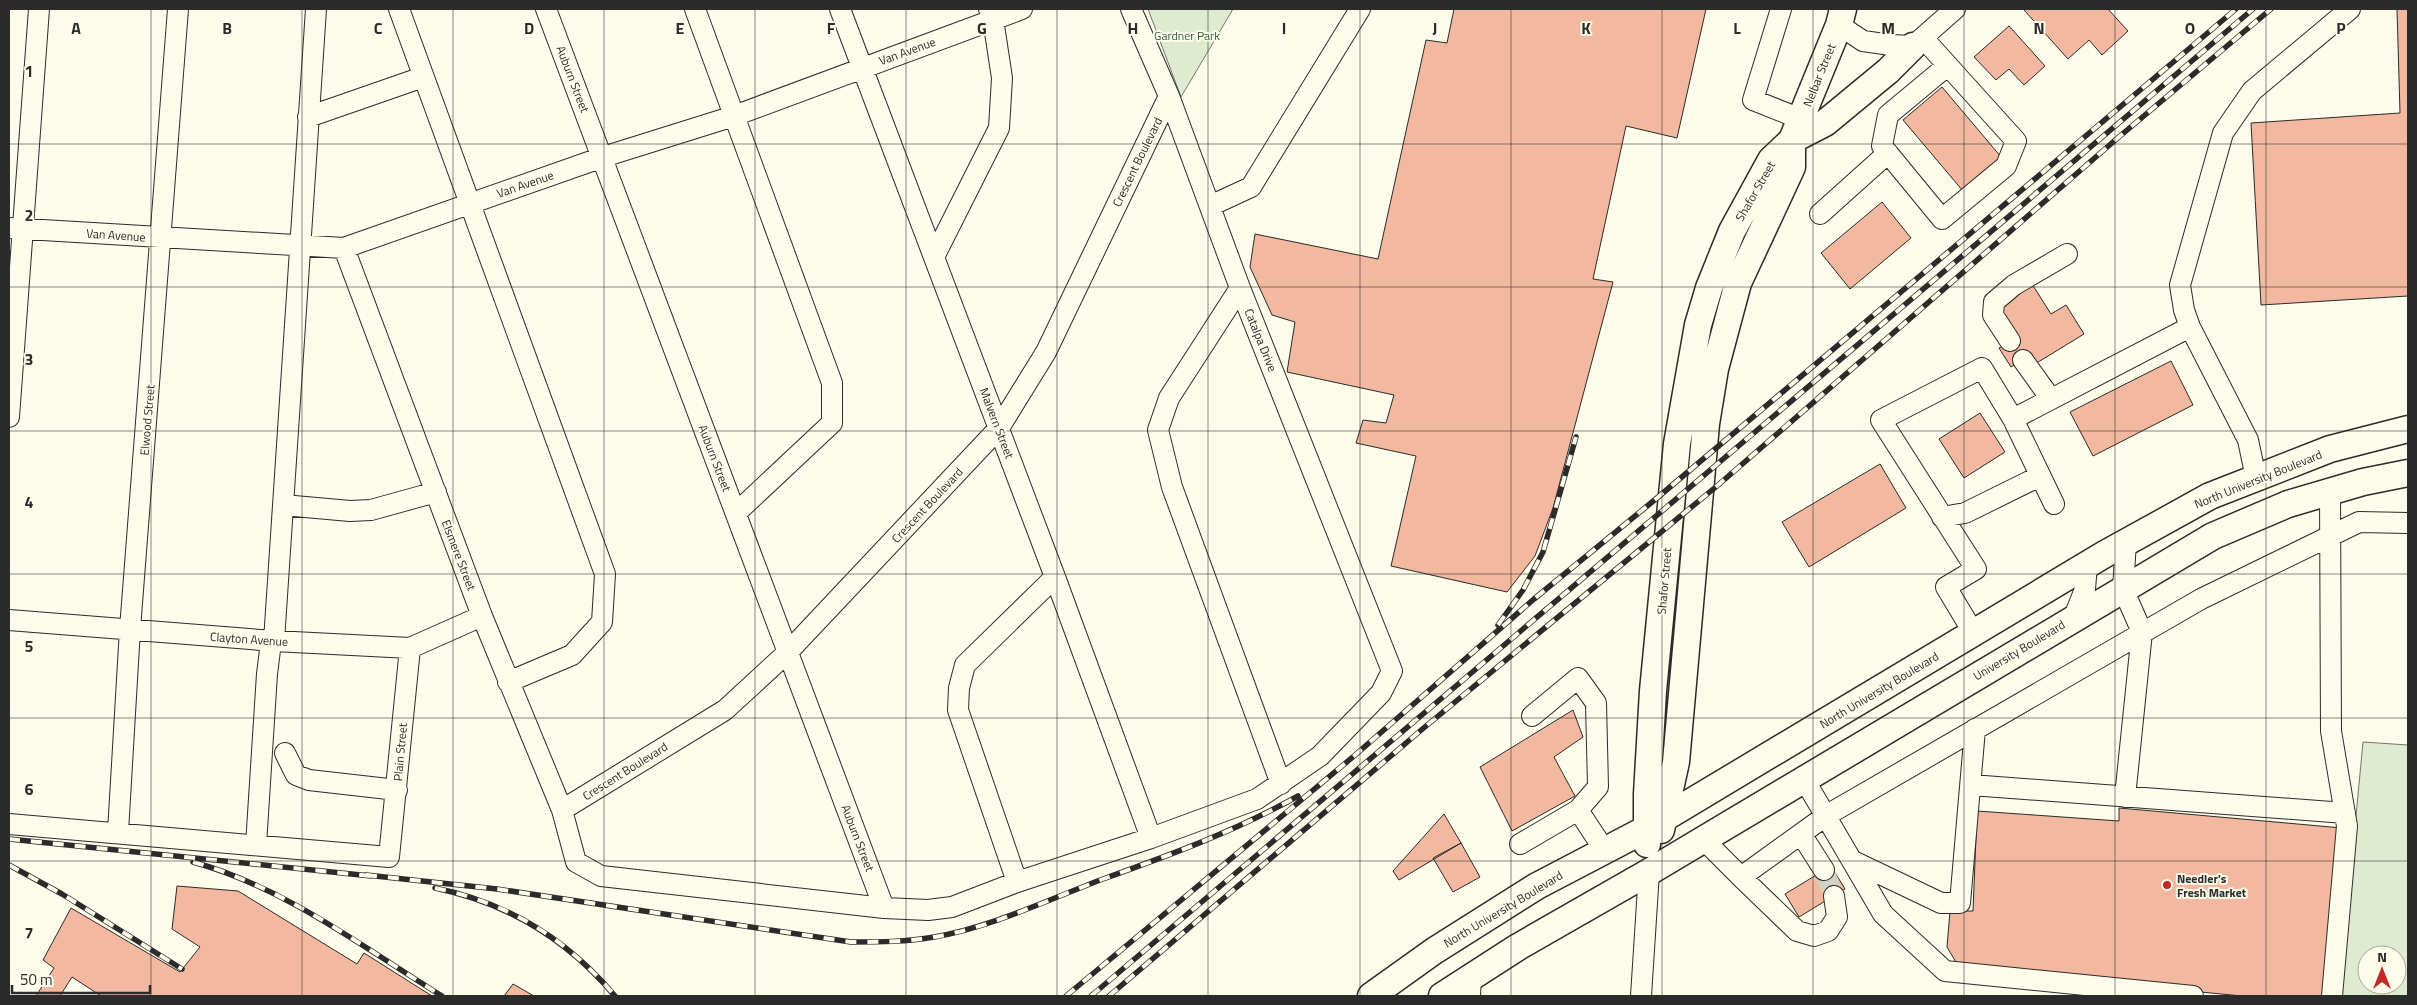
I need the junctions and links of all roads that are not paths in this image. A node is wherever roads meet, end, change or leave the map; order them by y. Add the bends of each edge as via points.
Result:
1 (39, 9) edge
2 (178, 9) edge
3 (316, 9) edge
4 (399, 9) edge
5 (546, 9) edge
6 (695, 9) edge
7 (840, 9) edge
8 (1022, 9) edge
9 (1131, 9) edge
10 (1360, 9) edge
11 (1781, 9) edge
12 (1955, 9) edge
13 (2350, 9) edge
14 (991, 14) edge
15 (1841, 17) edge
16 (1918, 42) junction
17 (1947, 66) junction
18 (862, 67) junction
19 (424, 77) junction
20 (1169, 96) junction
21 (734, 116) junction
22 (308, 117) junction
23 (1796, 129) junction
24 (1888, 153) junction
25 (602, 157) junction
26 (468, 204) junction
27 (1210, 206) junction
28 (1820, 214) dead end
29 (16, 228) edge
30 (161, 238) junction
31 (300, 246) junction
32 (344, 248) junction
33 (2067, 254) dead end
34 (934, 257) junction
35 (1240, 288) junction
36 (2190, 328) junction
37 (2010, 341) dead end
38 (2023, 360) dead end
39 (2050, 399) junction
40 (9, 417) edge
41 (2013, 419) junction
42 (999, 428) junction
43 (2408, 430) edge
44 (2408, 473) edge
45 (2040, 476) junction
46 (2256, 478) junction
47 (436, 492) junction
48 (2330, 492) junction
49 (2054, 504) dead end
50 (283, 505) junction
51 (736, 513) junction
52 (1942, 517) junction
53 (2408, 523) edge
54 (2331, 537) junction
55 (2126, 542) junction
56 (2087, 565) junction
57 (1055, 577) junction
58 (2123, 589) junction
59 (482, 616) junction
60 (2074, 617) junction
61 (9, 620) edge
62 (130, 629) junction
63 (1973, 632) junction
64 (2142, 632) junction
65 (274, 641) junction
66 (410, 648) junction
67 (788, 652) junction
68 (508, 682) junction
69 (1532, 716) dead end
70 (1975, 729) junction
71 (285, 752) dead end
72 (1676, 762) junction
73 (1804, 779) junction
74 (1281, 784) junction
75 (1971, 785) junction
76 (1719, 786) junction
77 (397, 790) junction
78 (2126, 797) junction
79 (562, 810) junction
80 (1578, 810) junction
81 (2345, 813) junction
82 (1827, 815) junction
83 (9, 824) edge
84 (1655, 824) junction
85 (118, 832) junction
86 (1801, 834) junction
87 (1151, 838) junction
88 (1703, 839) junction
89 (1520, 844) dead end
90 (256, 845) junction
91 (1605, 851) junction
92 (1853, 861) junction
93 (1824, 870) tunnel mouth
94 (1649, 872) junction
95 (1741, 877) junction
96 (1018, 882) junction
97 (1834, 896) tunnel mouth
98 (884, 908) junction
99 (1471, 986) edge
100 (1371, 996) edge
101 (1442, 996) edge
102 (1642, 996) edge
103 (2192, 996) edge
104 (2332, 996) edge

1 - 29 street
2 - 30 street, Elwood Street
3 - 22 street
4 - 19 street
5 - 25 street, Auburn Street
6 - 21 street
7 - 18 street, Malvern Street
8 - 14 street, Van Avenue
9 - 20 street, Catalpa Drive
10 - 27 street via 1250,187
11 - 23 street via 1753,100
12 - 16 street
13 - 36 street via 2252,91 2223,133 2180,285
14 - 18 street, Van Avenue
14 - 34 street via 1002,78 999,128
15 - 16 street via 1863,41 1890,45
15 - 23 main road, Nelbar Street
16 - 17 street
16 - 23 main road via 1824,123
17 - 24 street via 1888,115 1882,146
17 - 24 street via 2016,141 2006,166 1942,219
18 - 21 street, Van Avenue
18 - 34 street, Malvern Street
19 - 22 street
19 - 26 street
20 - 27 street, Catalpa Drive
20 - 42 street, Crescent Boulevard via 1046,352
21 - 25 street, Van Avenue
21 - 51 street via 832,382 832,423
22 - 31 street
23 - 72 main road, Shafor Street via 1792,166 1738,283 1715,368 1706,424
23 - 84 main road, Shafor Street via 1771,160 1732,231 1698,325 1676,452 1654,691
24 - 28 street
25 - 26 street, Van Avenue
25 - 51 street, Auburn Street
26 - 32 street, Van Avenue
26 - 68 street via 605,574 602,622 572,654
27 - 35 street, Catalpa Drive
29 - 30 street, Van Avenue
29 - 40 street
30 - 31 street, Van Avenue
30 - 62 street, Elwood Street
31 - 32 street, Van Avenue
31 - 50 street
32 - 47 street, Elsmere Street
33 - 37 street via 2014,285 1994,302 1993,315
34 - 42 street, Malvern Street
35 - 74 street via 1169,398 1158,430 1172,487
35 - 74 street, Catalpa Drive via 1392,671 1381,693 1320,756
36 - 39 street
36 - 46 street via 2248,440
38 - 39 street
39 - 41 street
41 - 45 street
41 - 52 street via 1982,368 1881,420
42 - 57 street, Malvern Street
42 - 67 street, Crescent Boulevard
43 - 46 main road, North University Boulevard via 2330,450
44 - 48 main road, University Boulevard
45 - 49 street
45 - 52 street via 1966,513
46 - 55 main road, North University Boulevard via 2210,496
47 - 50 street via 371,510
47 - 59 street, Elsmere Street
48 - 54 street
48 - 58 main road, University Boulevard via 2288,504 2213,536
50 - 65 street
51 - 67 street, Auburn Street
52 - 63 street via 1976,569 1946,587
53 - 54 street via 2359,522
54 - 64 street via 2201,599
54 - 81 street via 2331,731
55 - 56 main road, North University Boulevard
55 - 58 street
56 - 60 street via 2085,589
56 - 63 main road, North University Boulevard
57 - 87 street, Malvern Street
57 - 96 street via 965,665 959,688 958,710
58 - 60 main road, University Boulevard
58 - 64 street
59 - 66 street, Clayton Avenue
59 - 68 street, Elsmere Street
60 - 73 main road, University Boulevard
61 - 62 street, Clayton Avenue
62 - 65 street, Clayton Avenue
62 - 85 street, Elwood Street
63 - 76 main road, North University Boulevard
64 - 70 street
64 - 78 street
65 - 66 street, Clayton Avenue
65 - 90 street via 267,674
66 - 77 street, Plain Street
67 - 79 street, Crescent Boulevard via 725,710
67 - 98 street, Auburn Street
68 - 79 street, Elsmere Street
69 - 80 street via 1578,678 1596,703 1598,787
70 - 75 street
70 - 82 street
71 - 77 street via 296,775 309,780
72 - 76 main road via 1684,773 1696,780
72 - 84 main road, Shafor Street
73 - 82 street
73 - 88 main road, University Boulevard
74 - 87 street via 1257,799
75 - 78 street
75 - 92 street via 1960,903 1941,903
76 - 84 main road, North University Boulevard
77 - 90 street, Plain Street via 389,857
78 - 81 street
79 - 98 street, Elsmere Street via 576,862 601,876
80 - 89 street
80 - 91 street
81 - 104 street via 2347,826
82 - 86 street
82 - 92 street
83 - 85 street
84 - 91 main road, North University Boulevard
84 - 94 main road, Shafor Street
85 - 90 street
86 - 93 street
86 - 95 street
87 - 96 street
88 - 94 main road, University Boulevard
88 - 95 street
91 - 100 main road, North University Boulevard via 1537,886 1434,951
92 - 103 street via 1883,914 1945,971
94 - 99 main road
94 - 102 street, Shafor Street
95 - 97 street via 1797,931 1814,936 1828,931 1837,917
96 - 98 street via 952,907 928,910
99 - 101 main road

